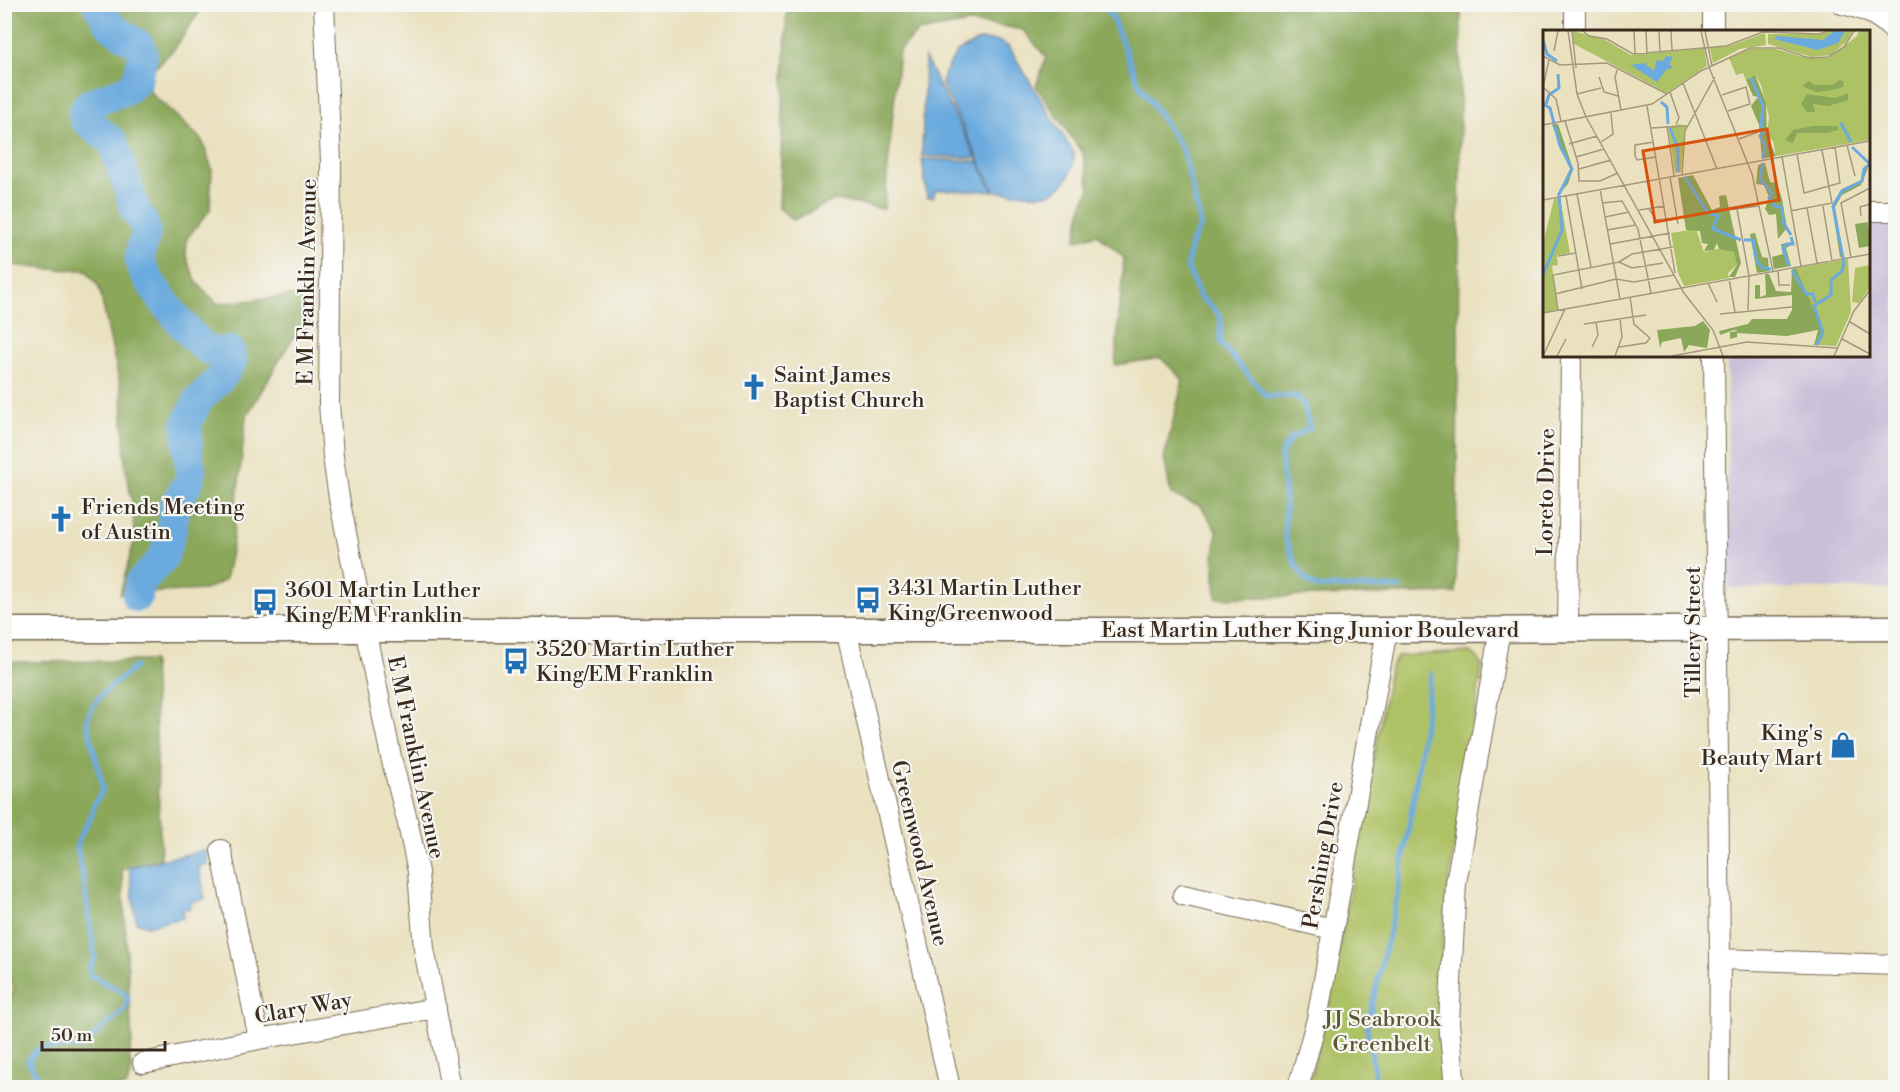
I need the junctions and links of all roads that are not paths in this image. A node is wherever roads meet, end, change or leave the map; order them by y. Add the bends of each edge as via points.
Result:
1 (324, 4) edge
2 (1575, 4) edge
3 (1713, 4) edge
4 (1842, 4) edge
5 (1575, 30) edge
6 (1713, 30) edge
7 (1896, 34) edge
8 (1870, 211) edge
9 (1896, 211) edge
10 (1571, 357) edge
11 (1714, 357) edge
12 (1568, 628) junction
13 (1716, 628) junction
14 (1896, 628) edge
15 (366, 629) junction
16 (846, 629) junction
17 (1500, 629) junction
18 (4, 630) edge
19 (1388, 630) junction
20 (221, 850) dead end
21 (1183, 895) dead end
22 (1334, 929) junction
23 (1720, 959) junction
24 (1896, 965) edge
25 (436, 1008) junction
26 (259, 1039) junction
27 (143, 1063) dead end
28 (451, 1088) edge
29 (950, 1088) edge
30 (1298, 1088) edge
31 (1455, 1088) edge
32 (1719, 1088) edge

1 - 15 street, E M Franklin Avenue via 331,162 329,419 339,498
2 - 5 street
3 - 6 street
4 - 7 street via 1880,18
8 - 9 street
10 - 12 street, Loreto Drive
11 - 13 street, Tillery Street
12 - 13 main road, East Martin Luther King Junior Boulevard
12 - 17 main road, East Martin Luther King Junior Boulevard
13 - 14 main road, East Martin Luther King Junior Boulevard
13 - 23 street, Tillery Street
15 - 16 main road, East Martin Luther King Junior Boulevard
15 - 18 main road, East Martin Luther King Junior Boulevard
15 - 25 street, E M Franklin Avenue via 418,872 424,949
16 - 19 main road, East Martin Luther King Junior Boulevard
16 - 29 street, Greenwood Avenue
17 - 19 main road, East Martin Luther King Junior Boulevard
17 - 31 street via 1456,883 1449,1023
19 - 22 street, Pershing Drive
20 - 26 street
21 - 22 street
22 - 30 street, Pershing Drive via 1317,1019
23 - 24 street
23 - 32 street, Tillery Street
25 - 26 street, Clary Way
25 - 28 street, E M Franklin Avenue
26 - 27 street, Clary Way

